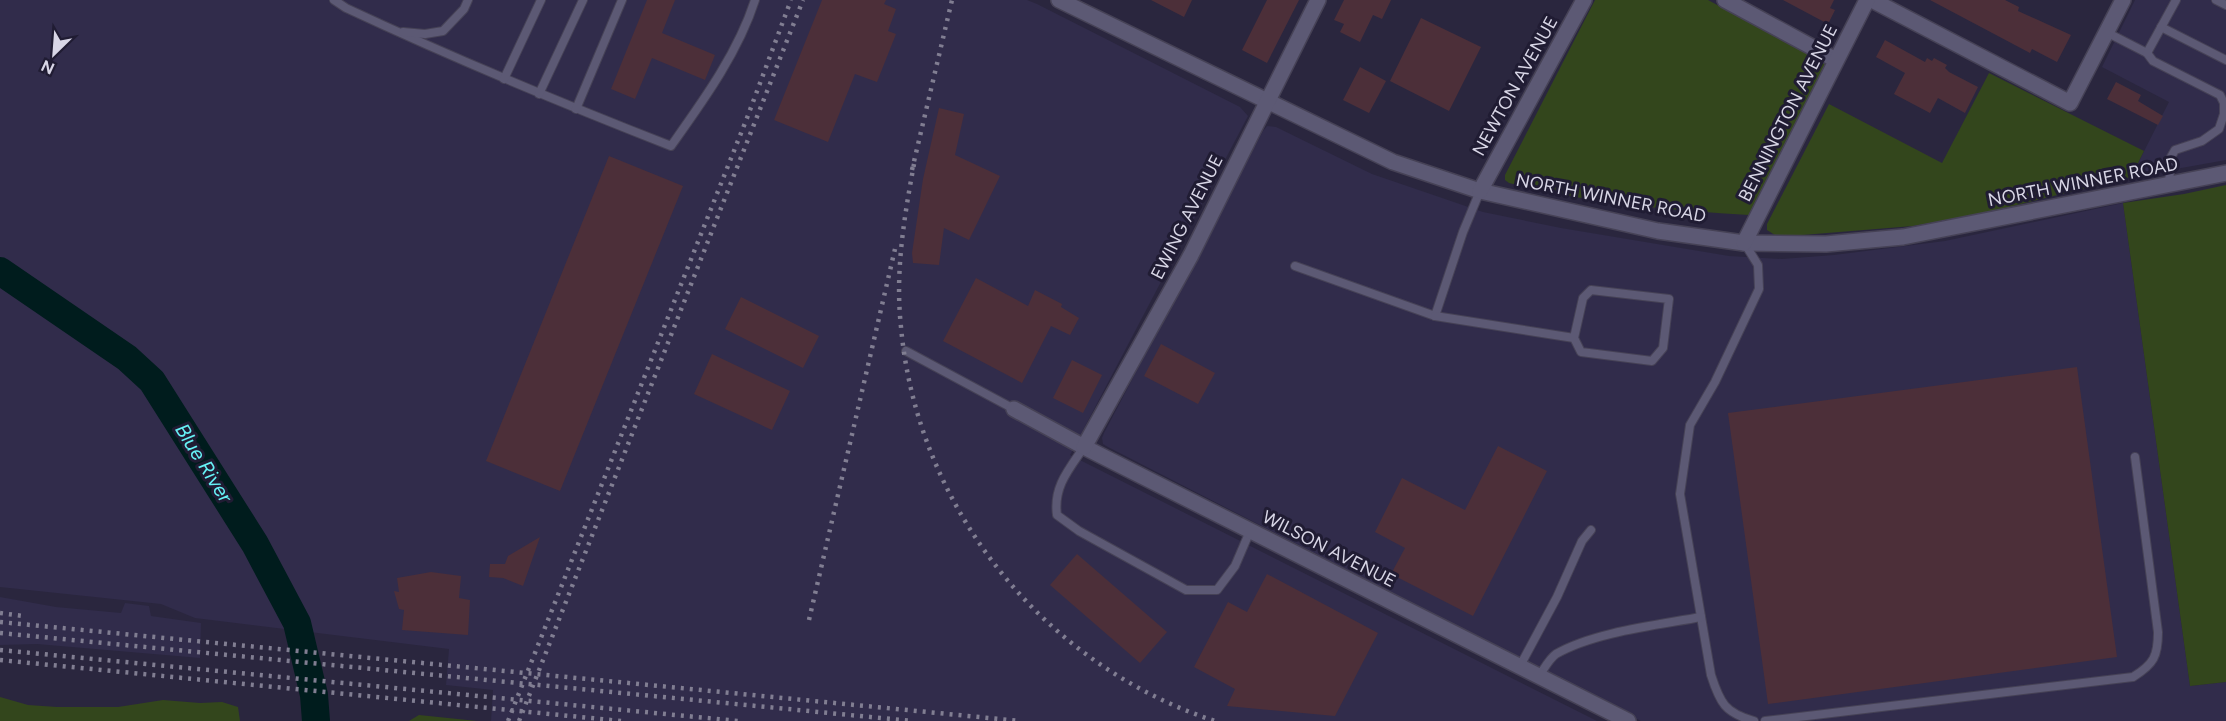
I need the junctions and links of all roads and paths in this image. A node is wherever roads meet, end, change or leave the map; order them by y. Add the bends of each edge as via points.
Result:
1 (334, 0) edge
2 (468, 0) edge
3 (541, 0) edge
4 (583, 0) edge
5 (622, 0) edge
6 (755, 0) edge
7 (1059, 0) edge
8 (1318, 0) edge
9 (1584, 0) edge
10 (1725, 0) edge
11 (1867, 0) edge
12 (1872, 0) edge
13 (2123, 0) edge
14 (2176, 0) edge
15 (2216, 0) edge
16 (2226, 5) edge
17 (2161, 27) junction
18 (396, 31) junction
19 (2106, 32) junction
20 (2147, 53) junction
21 (1836, 60) junction
22 (2226, 60) edge
23 (504, 79) junction
24 (539, 94) junction
25 (1266, 102) junction
26 (576, 109) junction
27 (2226, 173) edge
28 (2169, 184) junction
29 (1480, 191) junction
30 (1744, 243) junction
31 (1295, 266) dead end
32 (1435, 316) junction
33 (1574, 339) junction
34 (906, 351) dead end
35 (1014, 409) joint
36 (1084, 447) junction
37 (2135, 457) dead end
38 (1591, 530) dead end
39 (1250, 531) junction
40 (1701, 616) junction
41 (1520, 666) junction
42 (1539, 676) junction
43 (1628, 721) edge
44 (1755, 721) edge
45 (1765, 721) edge

1 - 18 lane
2 - 18 lane via 443,32
3 - 23 lane
4 - 24 lane
5 - 26 lane
6 - 26 lane via 747,26 671,146
7 - 25 street, NORTH WINNER ROAD
8 - 25 street, EWING AVENUE
9 - 29 street, NEWTON AVENUE
10 - 21 street
11 - 21 street, BENNINGTON AVENUE
12 - 19 street via 2070,103
13 - 19 street
14 - 17 lane
15 - 16 lane
17 - 20 lane
17 - 22 lane
18 - 23 lane
19 - 20 lane
20 - 28 lane via 2153,61 2220,95 2224,103 2219,129 2202,141 2175,150
21 - 30 street, BENNINGTON AVENUE
23 - 24 lane
24 - 26 lane
25 - 29 street, NORTH WINNER ROAD via 1393,162
25 - 36 street, EWING AVENUE via 1191,255
27 - 28 street, NORTH WINNER ROAD
28 - 30 street, NORTH WINNER ROAD via 1903,237 1826,244
29 - 30 street, NORTH WINNER ROAD via 1658,231
29 - 32 lane
30 - 40 lane via 1758,265 1759,289 1690,425 1680,494
31 - 32 lane
32 - 33 lane
33 - 33 lane via 1581,352 1652,361 1663,348 1669,299 1591,290 1583,298
34 - 35 lane
35 - 36 street, WILSON AVENUE
36 - 39 street, WILSON AVENUE
36 - 39 lane via 1064,477 1055,501 1057,515 1078,531 1186,590 1217,590 1235,566
37 - 45 lane via 2158,632 2158,648 2144,670 2133,677
38 - 41 lane
39 - 41 street, WILSON AVENUE
40 - 42 lane via 1575,645 1555,654
40 - 44 lane via 1718,698 1727,710
41 - 42 street, WILSON AVENUE
42 - 43 street, WILSON AVENUE

